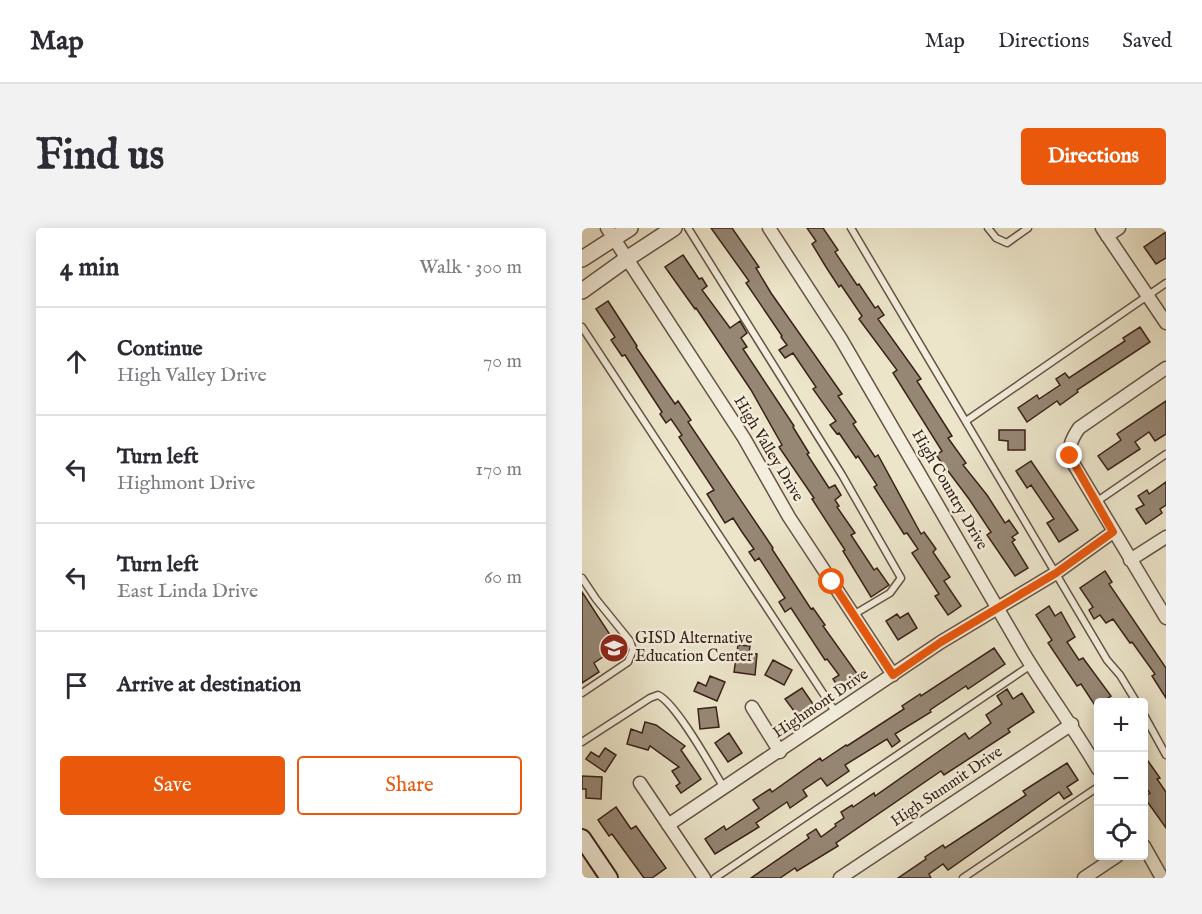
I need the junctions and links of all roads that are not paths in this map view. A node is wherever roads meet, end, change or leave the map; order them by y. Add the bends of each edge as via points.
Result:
1 (630, 228) edge
2 (674, 228) edge
3 (688, 228) edge
4 (769, 228) edge
5 (851, 228) edge
6 (987, 228) edge
7 (1028, 228) edge
8 (1119, 228) edge
9 (1105, 232) edge
10 (611, 233) edge
11 (628, 258) junction
12 (582, 260) edge
13 (1166, 283) edge
14 (582, 291) edge
15 (1148, 296) junction
16 (1166, 323) edge
17 (582, 327) edge
18 (1166, 368) edge
19 (966, 422) junction
20 (1166, 454) edge
21 (1095, 502) junction
22 (1113, 532) junction
23 (1166, 537) edge
24 (1130, 560) junction
25 (1056, 573) junction
26 (582, 578) edge
27 (999, 608) junction
28 (854, 615) junction
29 (1166, 618) edge
30 (1031, 665) junction
31 (893, 675) junction
32 (582, 693) edge
33 (1134, 698) edge
34 (752, 707) dead end
35 (837, 713) junction
36 (1072, 724) junction
37 (1148, 724) edge
38 (582, 742) edge
39 (780, 752) junction
40 (1166, 755) edge
41 (1094, 762) edge
42 (640, 783) dead end
43 (724, 788) junction
44 (1094, 791) edge
45 (668, 825) junction
46 (582, 838) edge
47 (1148, 854) edge
48 (1111, 860) edge
49 (701, 877) edge
50 (609, 878) edge
51 (715, 878) edge
52 (840, 878) edge
53 (963, 878) edge
54 (1084, 878) edge
55 (1162, 878) edge

1 - 10 street
2 - 11 street
3 - 28 lane via 901,578 890,593
4 - 27 street, High Country Drive via 842,339
5 - 19 lane
6 - 7 lane via 1007,243
8 - 9 street
9 - 15 street
10 - 11 street, High Valley Drive
10 - 12 street
11 - 14 street
11 - 28 street, High Valley Drive
13 - 15 lane
15 - 16 street
15 - 19 lane
17 - 35 lane
18 - 21 street via 1080,428 1070,442 1070,456
19 - 25 lane
20 - 21 lane
21 - 22 street
22 - 24 street
22 - 25 street, Highmont Drive
23 - 24 street
24 - 29 street
25 - 27 street, Highmont Drive
25 - 33 lane via 1107,660
26 - 32 lane via 633,650 628,662
27 - 30 street, High Country Drive
27 - 31 street, Highmont Drive
28 - 31 street, High Valley Drive
30 - 36 street, High Country Drive
30 - 51 lane
31 - 35 street, Highmont Drive
34 - 39 street
35 - 39 street, Highmont Drive
36 - 41 street, High Country Drive
36 - 52 street, High Summit Drive
37 - 40 lane
38 - 43 lane via 658,695 665,698
39 - 43 street, Highmont Drive
42 - 45 street
43 - 45 street, Highmont Drive
44 - 53 lane
45 - 49 street
46 - 50 main road
47 - 55 street
48 - 54 street

